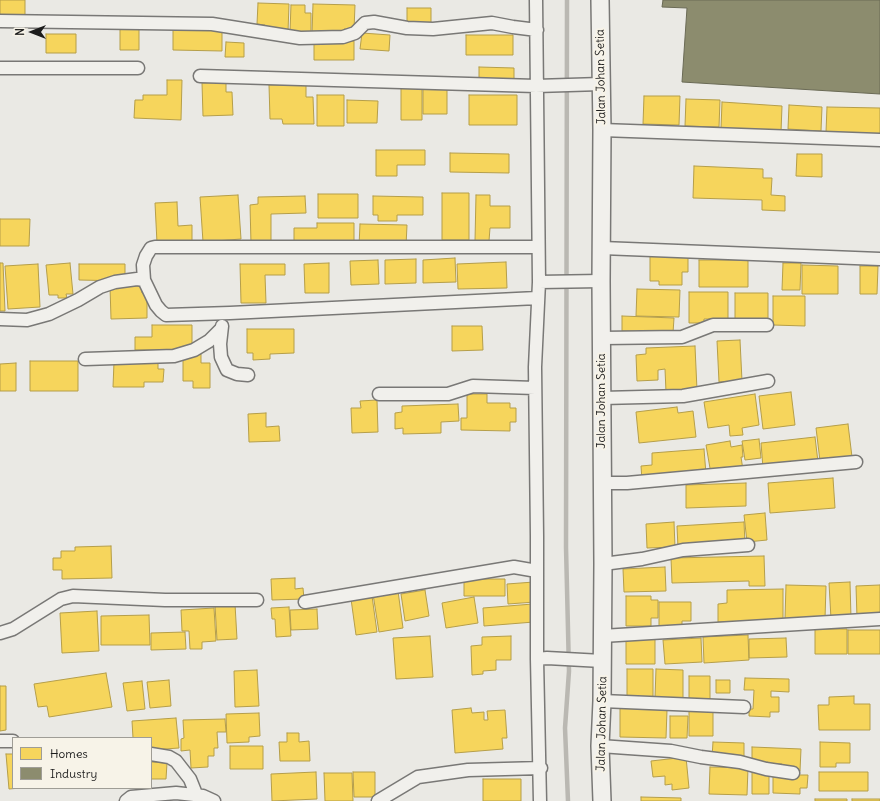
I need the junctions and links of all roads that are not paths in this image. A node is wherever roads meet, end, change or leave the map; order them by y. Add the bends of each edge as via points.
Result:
1 (536, 0) edge
2 (600, 0) edge
3 (0, 21) edge
4 (536, 30) junction
5 (0, 68) edge
6 (138, 68) dead end
7 (200, 76) dead end
8 (601, 84) junction
9 (542, 85) junction
10 (602, 130) junction
11 (880, 140) edge
12 (538, 247) junction
13 (606, 248) junction
14 (880, 259) edge
15 (144, 280) junction
16 (602, 281) junction
17 (544, 282) junction
18 (537, 298) junction
19 (230, 313) junction
20 (0, 319) edge
21 (767, 325) dead end
22 (221, 329) junction
23 (605, 338) junction
24 (84, 359) dead end
25 (248, 375) dead end
26 (768, 381) dead end
27 (535, 388) junction
28 (379, 394) dead end
29 (606, 398) junction
30 (856, 462) dead end
31 (607, 482) junction
32 (748, 545) dead end
33 (603, 564) junction
34 (537, 571) junction
35 (257, 600) dead end
36 (305, 602) dead end
37 (880, 619) edge
38 (0, 633) edge
39 (602, 636) junction
40 (542, 659) junction
41 (602, 661) junction
42 (602, 701) junction
43 (744, 707) dead end
44 (0, 741) edge
45 (12, 741) edge
46 (600, 746) junction
47 (152, 754) edge
48 (540, 768) junction
49 (793, 773) dead end
50 (196, 794) junction
51 (126, 801) edge
52 (214, 801) edge
53 (378, 801) edge
54 (540, 801) edge
55 (602, 801) edge

1 - 4 street
2 - 8 main road, Jalan Johan Setia
3 - 4 street via 212,24 300,38 343,37 356,33 365,23 374,22 407,28 432,29 492,23
4 - 9 street
5 - 6 street
7 - 9 street
8 - 9 street
8 - 10 main road, Jalan Johan Setia
9 - 12 street
10 - 11 street
10 - 13 main road, Jalan Johan Setia
12 - 15 street via 155,247 146,256 143,265
12 - 17 street
13 - 14 street
13 - 16 main road, Jalan Johan Setia
15 - 19 street via 156,305 166,315
15 - 20 street via 115,282 100,287 49,314 27,320
16 - 17 street
16 - 23 main road, Jalan Johan Setia
17 - 18 street
18 - 19 street
18 - 27 street
19 - 22 street
21 - 23 street via 713,325 682,337
22 - 24 street via 194,350 174,356
22 - 25 street via 222,358 227,370
23 - 29 main road, Jalan Johan Setia
26 - 29 street via 683,396
27 - 28 street via 473,386 448,394
27 - 34 street
29 - 31 main road, Jalan Johan Setia
30 - 31 street
31 - 33 main road, Jalan Johan Setia
32 - 33 street via 683,550
33 - 39 main road, Jalan Johan Setia
34 - 36 street via 514,567
34 - 40 street
35 - 38 street via 73,596 61,600 13,629
37 - 39 street
39 - 41 main road, Jalan Johan Setia
40 - 41 street
40 - 48 street
41 - 42 main road, Jalan Johan Setia
42 - 43 street
42 - 46 main road, Jalan Johan Setia
44 - 45 street
46 - 49 street via 672,751
46 - 55 main road, Jalan Johan Setia
47 - 50 street via 176,761 190,779
48 - 53 street via 468,770 418,777
48 - 54 street
50 - 51 street via 131,797
50 - 52 street

